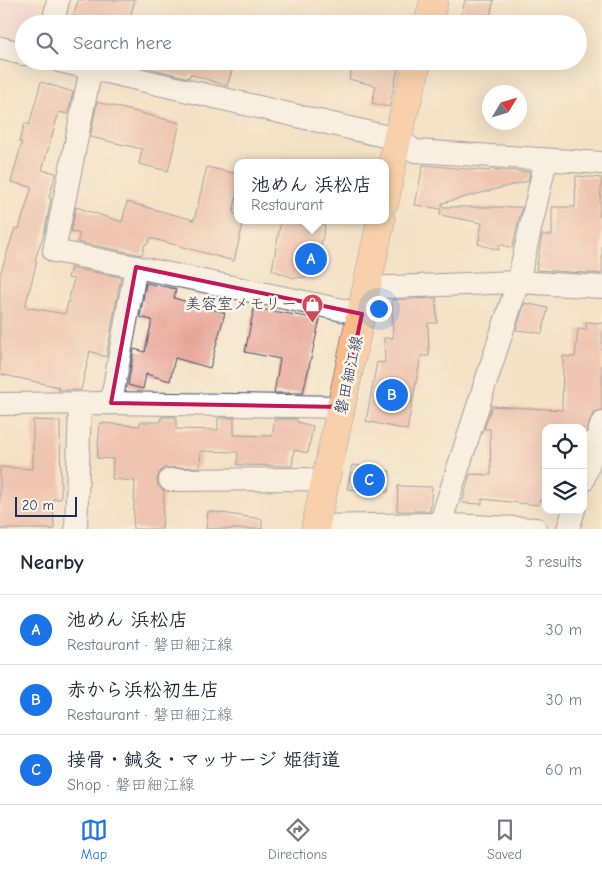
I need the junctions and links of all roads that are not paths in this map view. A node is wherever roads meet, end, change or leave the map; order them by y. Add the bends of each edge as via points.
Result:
1 (58, 0) edge
2 (434, 0) edge
3 (54, 15) edge
4 (430, 15) edge
5 (0, 48) edge
6 (15, 52) edge
7 (91, 70) edge
8 (100, 70) edge
9 (416, 70) edge
10 (397, 139) junction
11 (546, 160) junction
12 (602, 163) edge
13 (389, 180) edge
14 (380, 224) edge
15 (136, 267) junction
16 (518, 282) junction
17 (602, 287) edge
18 (367, 288) junction
19 (362, 314) junction
20 (111, 403) junction
21 (0, 404) edge
22 (80, 404) junction
23 (342, 407) junction
24 (602, 423) edge
25 (587, 469) edge
26 (170, 480) dead end
27 (325, 484) junction
28 (573, 514) edge
29 (434, 526) edge
30 (315, 527) edge
31 (76, 529) edge
32 (536, 529) edge
33 (568, 529) edge

1 - 3 street
2 - 4 main road
5 - 6 street
7 - 15 street via 54,251
8 - 10 street
9 - 10 main road
10 - 11 street via 415,151
10 - 13 main road
11 - 12 street
11 - 16 street
14 - 18 main road, 磐田細江線
15 - 19 street
15 - 20 street
16 - 17 street
16 - 18 street
16 - 29 street
18 - 19 main road, 磐田細江線
19 - 23 main road, 磐田細江線
20 - 22 street
20 - 23 street
21 - 22 street
22 - 31 street
23 - 27 main road, 磐田細江線
24 - 25 street
26 - 27 street via 305,479
27 - 30 main road, 磐田細江線
28 - 33 street
29 - 30 street
29 - 32 street

